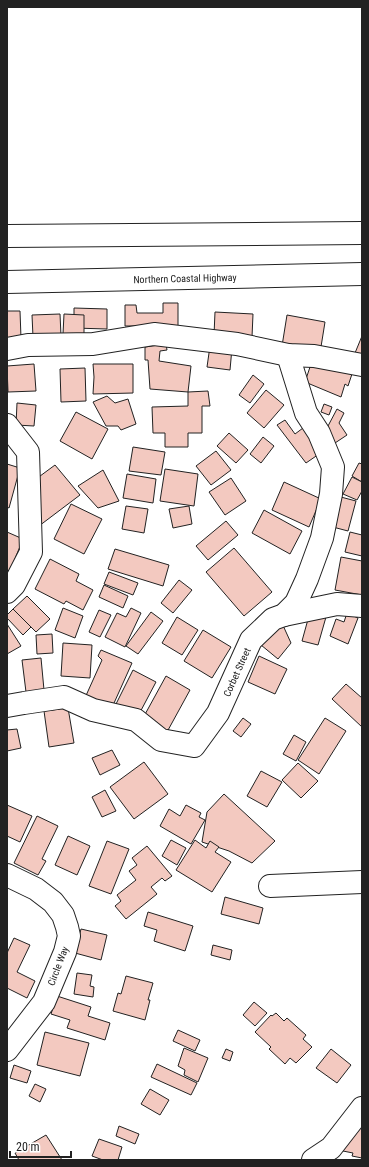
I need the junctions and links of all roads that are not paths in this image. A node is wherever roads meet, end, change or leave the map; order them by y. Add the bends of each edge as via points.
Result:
1 (362, 233) edge
2 (7, 236) edge
3 (362, 274) edge
4 (7, 282) edge
5 (7, 349) edge
6 (288, 355) junction
7 (362, 365) edge
8 (7, 425) edge
9 (7, 592) edge
10 (362, 606) edge
11 (284, 614) junction
12 (7, 706) edge
13 (7, 875) edge
14 (362, 882) edge
15 (270, 886) dead end
16 (7, 1050) edge
17 (362, 1108) edge
18 (313, 1160) edge

1 - 2 main road
3 - 4 main road, Northern Coastal Highway
5 - 6 main road via 28,345 93,344 154,334 238,344
6 - 7 main road via 314,356
6 - 11 main road, Corbet Street via 306,413 319,433 333,467 331,494 322,538 296,603
8 - 9 main road via 28,452 31,552 14,585
10 - 11 main road via 337,604
11 - 12 main road, Corbet Street via 273,619 252,640 218,713 194,746 161,740 136,720 93,710 64,697
13 - 16 main road, Circle Way via 36,889 53,902 63,915 69,936 44,1002
14 - 15 main road
17 - 18 main road via 331,1148

